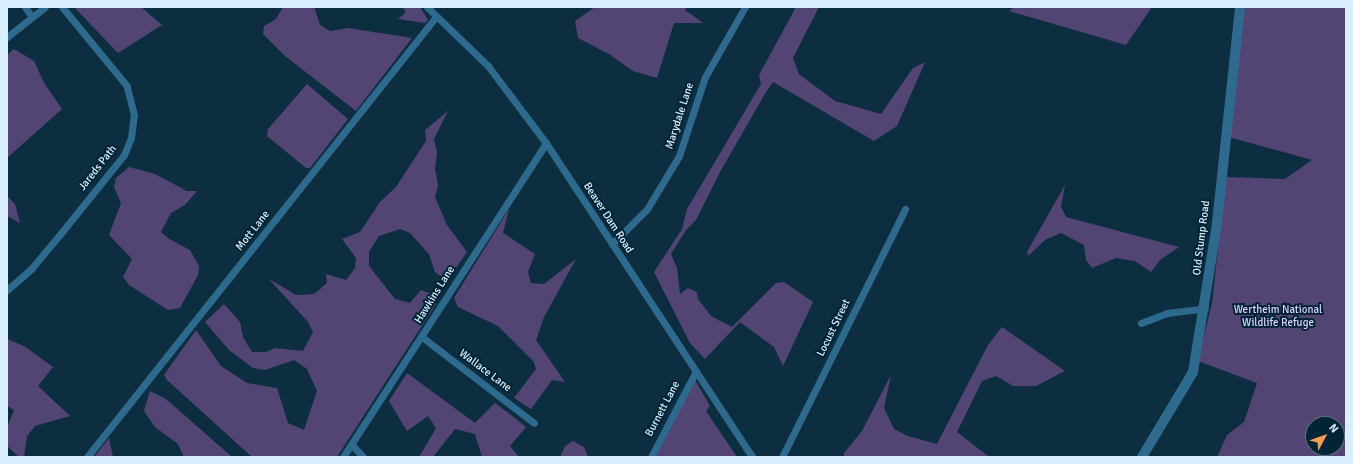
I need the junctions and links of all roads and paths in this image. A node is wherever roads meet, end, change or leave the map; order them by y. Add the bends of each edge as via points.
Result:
1 (25, 7) edge
2 (45, 7) edge
3 (62, 7) edge
4 (426, 7) edge
5 (745, 7) edge
6 (1240, 7) edge
7 (32, 17) junction
8 (435, 18) junction
9 (7, 38) edge
10 (546, 143) junction
11 (905, 209) dead end
12 (612, 244) junction
13 (7, 290) edge
14 (1205, 308) junction
15 (1141, 323) dead end
16 (422, 337) junction
17 (696, 371) junction
18 (534, 423) dead end
19 (352, 445) junction
20 (87, 457) edge
21 (343, 457) edge
22 (364, 457) edge
23 (651, 457) edge
24 (752, 457) edge
25 (782, 457) edge
26 (1142, 457) edge

1 - 7 street
2 - 7 street
3 - 13 street, Jareds Path via 127,86 134,115 131,138 124,155 61,233 31,269
4 - 8 street, Beaver Dam Road
5 - 12 street, Marydale Lane via 705,77 679,156 647,209
6 - 14 street, Old Stump Road
7 - 9 street
8 - 10 street, Beaver Dam Road via 488,66
8 - 20 street, Mott Lane
10 - 12 street, Beaver Dam Road
10 - 16 street, Hawkins Lane
11 - 25 street, Locust Street
12 - 17 street, Beaver Dam Road
14 - 15 street via 1171,312
14 - 26 street, Old Stump Road via 1194,372
16 - 18 street, Wallace Lane
16 - 19 street, Hawkins Lane
17 - 23 street, Burnett Lane
17 - 24 street, Beaver Dam Road
19 - 21 street, Hawkins Lane
19 - 22 street

